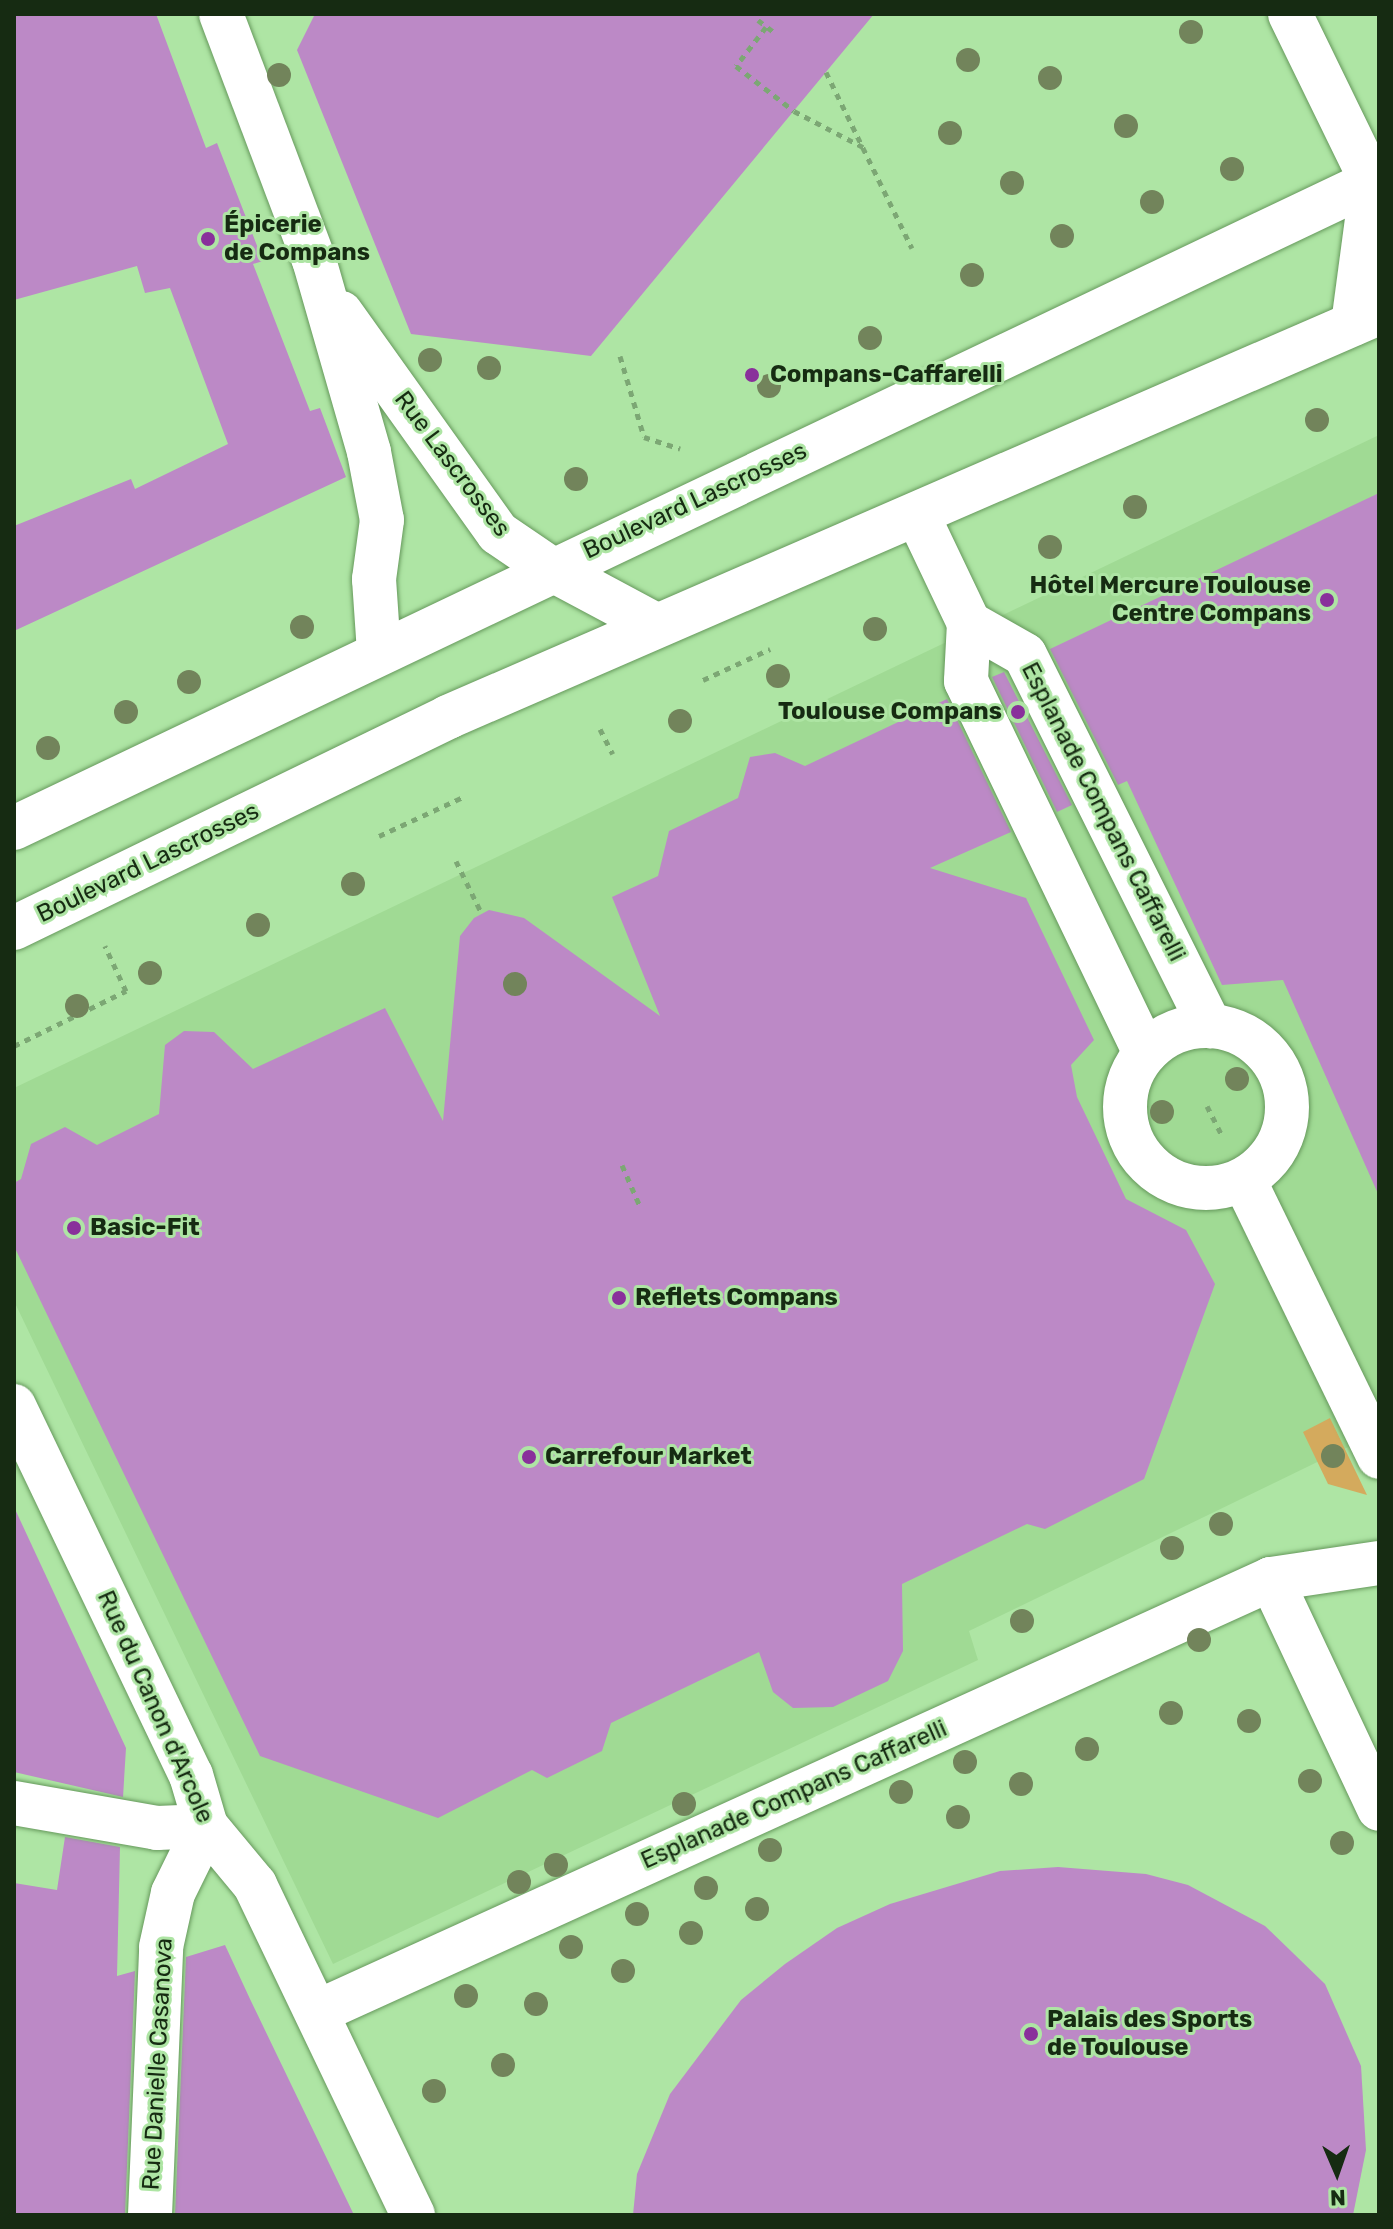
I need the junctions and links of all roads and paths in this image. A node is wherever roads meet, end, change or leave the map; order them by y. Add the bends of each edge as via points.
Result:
1 (221, 14) edge
2 (1290, 14) edge
3 (758, 20) dead end
4 (766, 27) junction
5 (775, 33) dead end
6 (826, 72) dead end
7 (863, 147) junction
8 (1375, 180) edge
9 (912, 248) dead end
10 (1379, 284) edge
11 (324, 288) junction
12 (1366, 319) edge
13 (620, 356) dead end
14 (680, 449) dead end
15 (917, 514) junction
16 (551, 569) junction
17 (969, 623) junction
18 (656, 625) junction
19 (770, 649) dead end
20 (379, 653) junction
21 (703, 680) dead end
22 (600, 729) dead end
23 (613, 754) dead end
24 (465, 796) dead end
25 (14, 828) edge
26 (379, 836) dead end
27 (456, 861) dead end
28 (81, 895) junction
29 (482, 914) dead end
30 (14, 928) edge
31 (1210, 1026) junction
32 (14, 1046) edge
33 (1145, 1053) junction
34 (622, 1165) dead end
35 (1244, 1180) junction
36 (639, 1204) dead end
37 (14, 1406) edge
38 (1379, 1457) edge
39 (1379, 1563) edge
40 (1271, 1579) junction
41 (14, 1803) edge
42 (1379, 1809) edge
43 (206, 1826) junction
44 (317, 2012) junction
45 (150, 2215) edge
46 (413, 2215) edge

1 - 11 street, Rue Lascrosses
2 - 8 street
3 - 4 path
4 - 5 path
4 - 7 path via 736,66 794,111
6 - 7 path
7 - 9 path
8 - 12 street
8 - 16 street, Boulevard Lascrosses
10 - 12 street
11 - 16 street, Rue Lascrosses via 498,533
11 - 20 street, Rue Lascrosses via 382,520 374,579
12 - 15 street, Boulevard Lascrosses
13 - 14 path via 644,437
15 - 17 street
15 - 18 street, Boulevard Lascrosses
16 - 18 street, Rue Lascrosses
16 - 20 street, Boulevard Lascrosses
17 - 31 street, Esplanade Compans Caffarelli via 1025,655
17 - 33 street via 966,681
18 - 28 street, Boulevard Lascrosses via 448,717
19 - 21 path
20 - 25 street, Boulevard Lascrosses
22 - 23 path
24 - 26 path
27 - 29 path
28 - 30 street, Boulevard Lascrosses
28 - 32 path via 126,991
31 - 33 street via 1174,1032
31 - 35 street via 1244,1035 1272,1057 1286,1090 1287,1126 1271,1157
33 - 35 street via 1130,1077 1125,1104 1129,1132 1141,1157 1162,1176 1188,1187 1217,1189
34 - 36 path
35 - 38 street
37 - 43 street, Rue du Canon d'Arcole via 191,1775
39 - 40 street, Esplanade Compans Caffarelli
40 - 42 street
40 - 44 street, Esplanade Compans Caffarelli
41 - 43 street via 157,1828
43 - 44 street, Rue du Canon d'Arcole via 255,1885
43 - 45 street, Rue Danielle Casanova via 173,1893 161,1947
44 - 46 street, Rue du Canon d'Arcole

